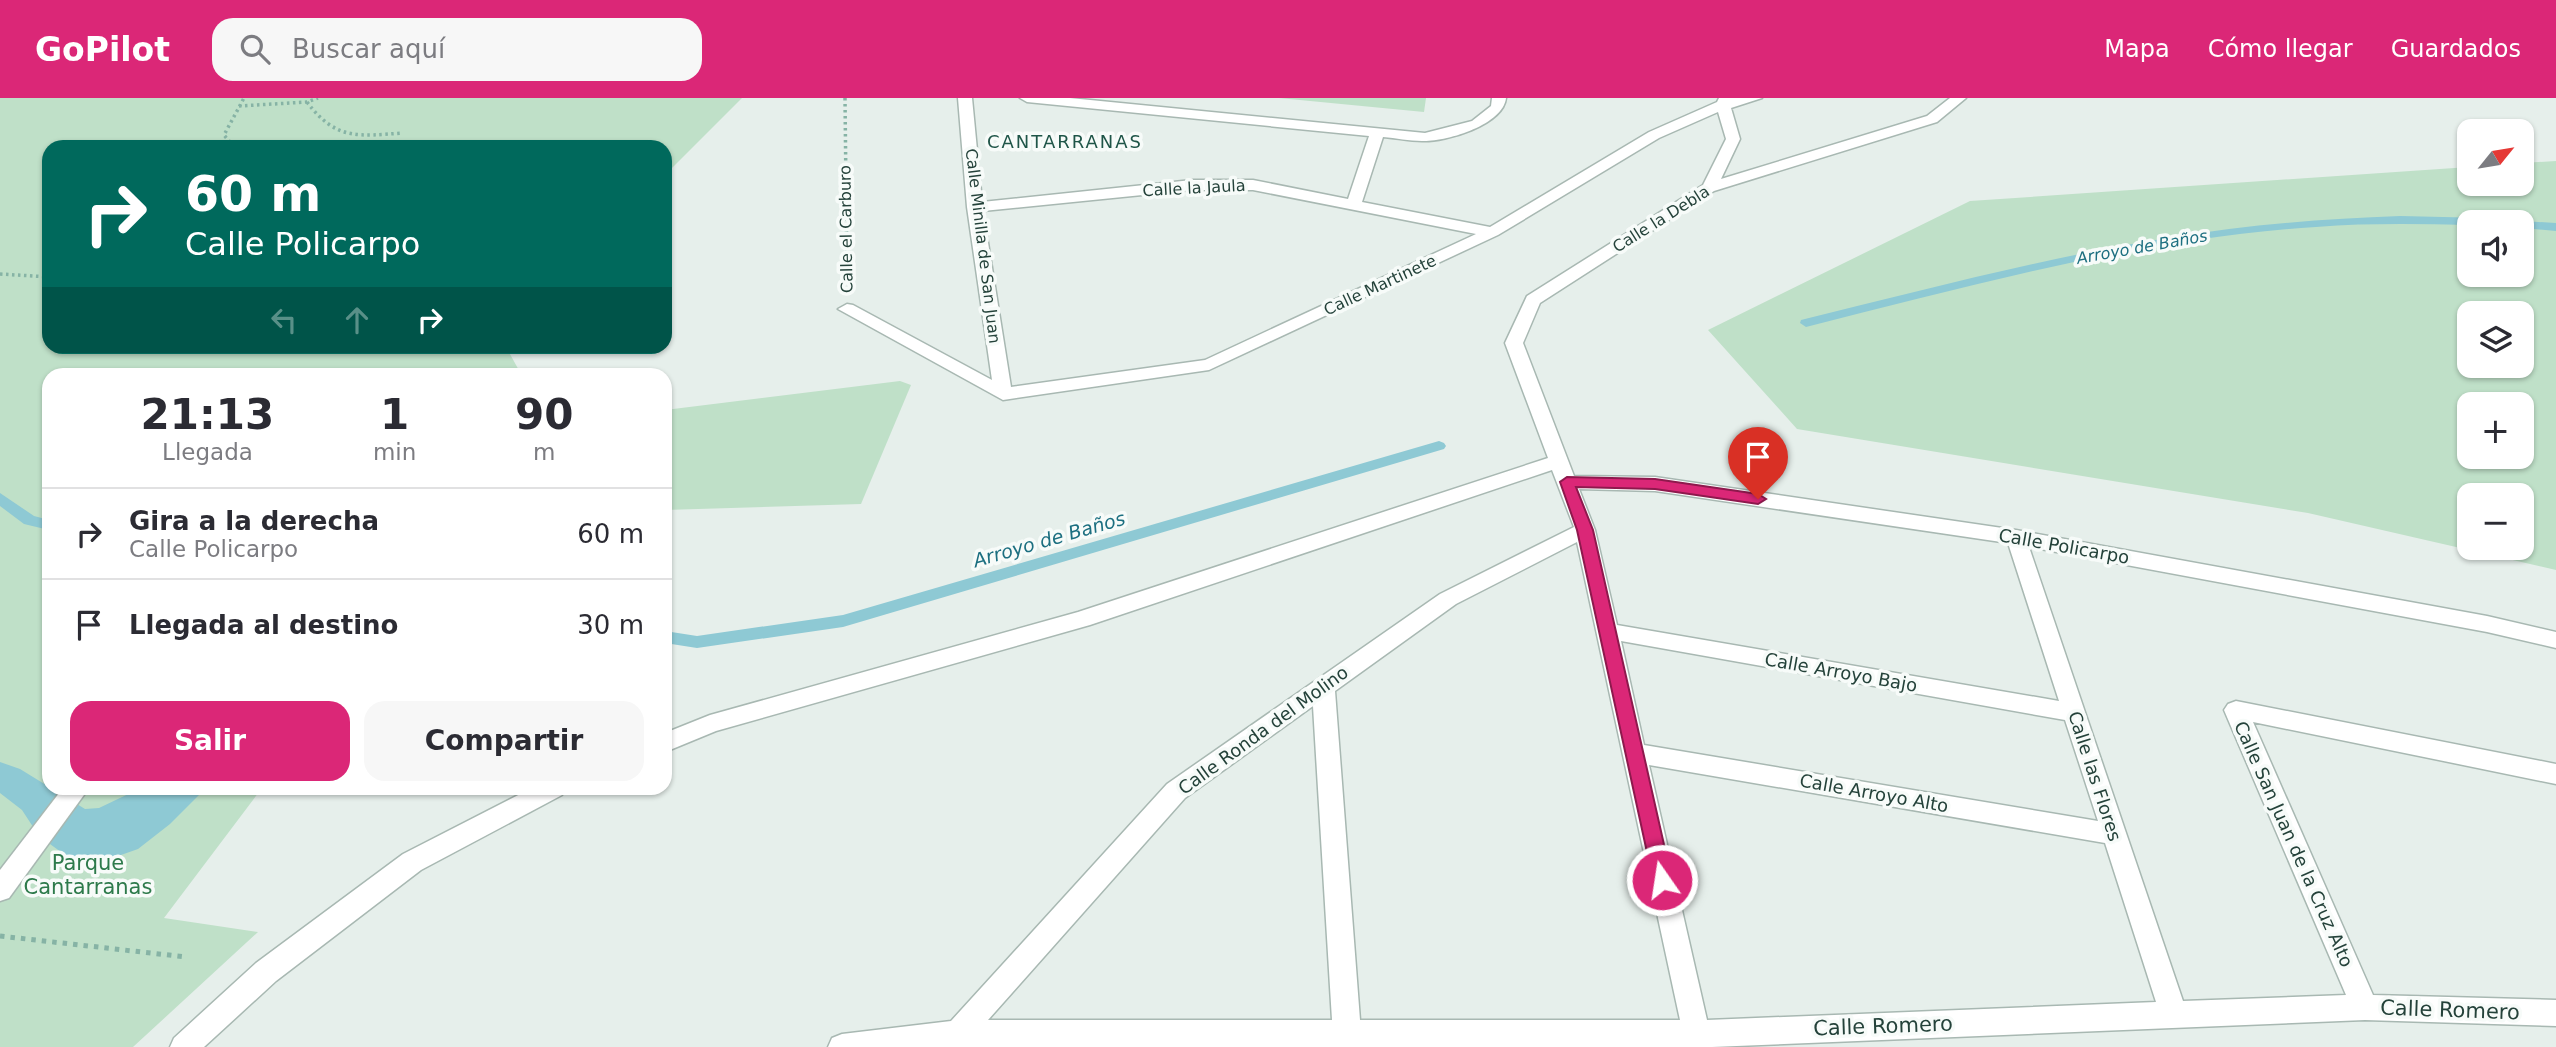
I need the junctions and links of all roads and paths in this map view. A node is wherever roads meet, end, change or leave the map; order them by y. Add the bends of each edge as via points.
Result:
1 (244, 98) edge
2 (318, 98) edge
3 (845, 98) edge
4 (965, 98) edge
5 (1027, 98) edge
6 (1499, 98) edge
7 (1755, 98) edge
8 (1959, 98) edge
9 (307, 102) junction
10 (1120, 102) edge
11 (1725, 102) edge
12 (239, 106) junction
13 (403, 132) dead end
14 (1377, 132) junction
15 (228, 140) edge
16 (1709, 188) junction
17 (1354, 204) junction
18 (975, 207) junction
19 (1492, 232) junction
20 (0, 274) edge
21 (42, 277) edge
22 (847, 309) joint
23 (1003, 394) junction
24 (1563, 471) junction
25 (1585, 530) junction
26 (2017, 537) junction
27 (1607, 631) junction
28 (2556, 640) edge
29 (1323, 687) junction
30 (2074, 713) junction
31 (672, 740) edge
32 (1634, 753) junction
33 (2556, 774) edge
34 (71, 795) edge
35 (540, 795) edge
36 (2114, 834) junction
37 (0, 890) edge
38 (0, 936) edge
39 (186, 957) dead end
40 (2365, 1007) junction
41 (2556, 1013) edge
42 (2174, 1014) junction
43 (1347, 1032) junction
44 (958, 1033) junction
45 (1698, 1040) edge
46 (184, 1047) edge
47 (842, 1047) edge

1 - 12 path
2 - 9 path
3 - 22 path, Calle el Carburo
4 - 18 street, Calle Minilla de San Juan
5 - 10 street
6 - 14 street via 1498,107 1477,124 1425,137
7 - 11 street, Calle Martinete
8 - 16 street, Calle la Debla via 1932,120
9 - 12 path
9 - 13 path via 319,120 344,135
10 - 14 street
11 - 16 street via 1733,139
11 - 19 street, Calle Martinete via 1654,135
12 - 15 path via 224,135
14 - 17 street
16 - 24 street, Calle la Debla via 1532,300 1514,343
17 - 18 street, Calle la Jaula via 1253,184 1192,185
17 - 19 street, Calle la Jaula
18 - 23 street, Calle Minilla de San Juan
19 - 23 street, Calle Martinete via 1209,365
20 - 21 path
22 - 23 street, Calle el Carburo
24 - 25 street
24 - 26 street, Calle Policarpo
24 - 31 street, Calle Policarpo via 1082,619 710,724
25 - 27 street
25 - 29 street, Calle Ronda del Molino via 1448,599
26 - 28 street, Calle Policarpo
26 - 30 street, Calle las Flores
27 - 30 street, Calle Arroyo Bajo
27 - 32 street
29 - 43 street
29 - 44 street, Calle Ronda del Molino via 1176,791
30 - 36 street, Calle las Flores
32 - 36 street, Calle Arroyo Alto
32 - 45 street
33 - 40 street, Calle San Juan de la Cruz Alto via 2236,710
34 - 37 street
35 - 46 street via 412,862 266,972
36 - 42 street, Calle las Flores
38 - 39 path
40 - 41 street, Calle Romero
40 - 42 street, Calle Romero
42 - 45 street, Calle Romero
43 - 44 street, Calle Romero
43 - 45 street, Calle Romero
44 - 47 street

